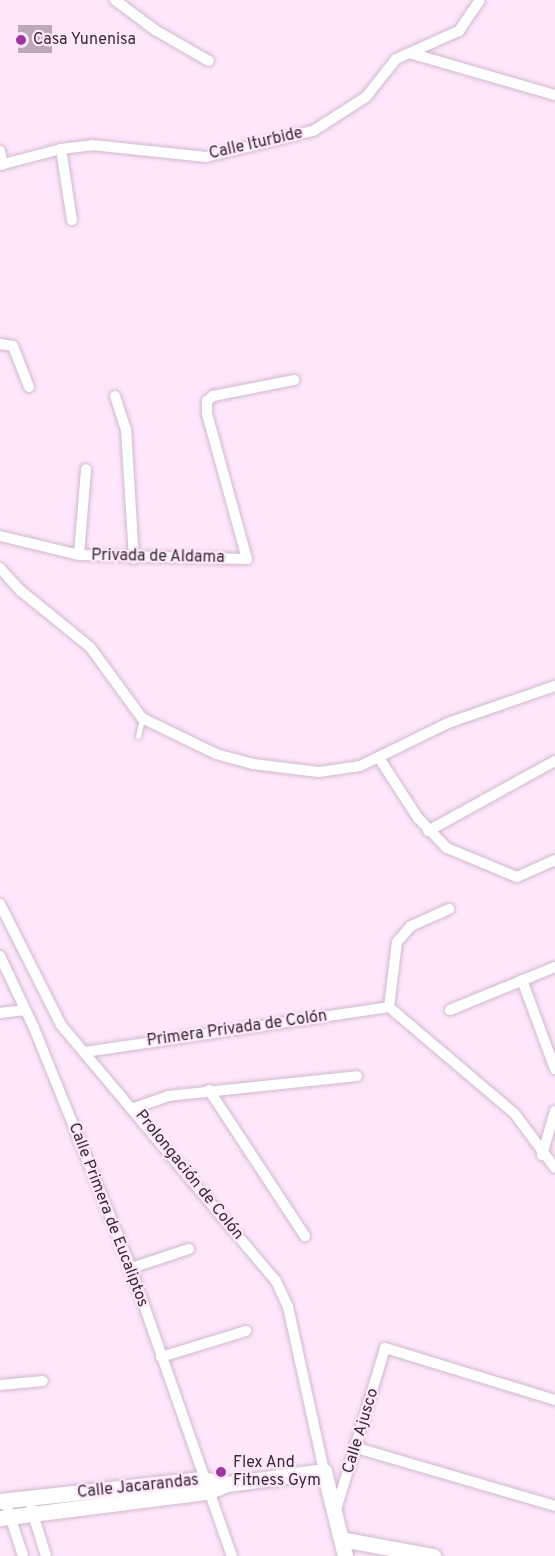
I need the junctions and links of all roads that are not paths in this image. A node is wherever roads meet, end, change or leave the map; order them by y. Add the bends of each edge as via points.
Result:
1 (115, 0) edge
2 (480, 0) edge
3 (413, 54) junction
4 (209, 61) dead end
5 (555, 95) edge
6 (61, 149) junction
7 (0, 151) edge
8 (1, 165) edge
9 (72, 220) dead end
10 (0, 344) edge
11 (294, 380) dead end
12 (28, 387) dead end
13 (115, 396) dead end
14 (86, 469) dead end
15 (0, 536) edge
16 (79, 555) junction
17 (134, 559) junction
18 (0, 568) edge
19 (555, 686) edge
20 (142, 718) junction
21 (138, 736) dead end
22 (380, 758) junction
23 (555, 761) edge
24 (428, 831) junction
25 (555, 860) edge
26 (0, 904) edge
27 (449, 909) dead end
28 (0, 956) edge
29 (555, 967) edge
30 (522, 980) junction
31 (389, 1007) junction
32 (25, 1010) junction
33 (450, 1010) dead end
34 (0, 1013) edge
35 (85, 1052) junction
36 (555, 1069) edge
37 (357, 1076) dead end
38 (209, 1090) junction
39 (134, 1108) junction
40 (555, 1112) edge
41 (542, 1155) junction
42 (555, 1168) edge
43 (305, 1236) dead end
44 (189, 1248) dead end
45 (131, 1268) junction
46 (246, 1331) dead end
47 (161, 1357) junction
48 (43, 1381) dead end
49 (0, 1385) edge
50 (555, 1400) edge
51 (357, 1448) junction
52 (324, 1471) junction
53 (205, 1486) junction
54 (29, 1499) junction
55 (3, 1501) edge
56 (555, 1506) edge
57 (335, 1513) junction
58 (33, 1515) junction
59 (5, 1518) edge
60 (341, 1539) junction
61 (23, 1556) edge
62 (46, 1556) edge
63 (232, 1556) edge
64 (345, 1556) edge
65 (433, 1556) edge

1 - 4 street via 155,30
2 - 3 street, Calle Iturbide via 459,31
3 - 5 street
3 - 6 street, Calle Iturbide via 396,59 366,97 345,114 313,131 251,149 206,158 92,145
6 - 8 street, Calle Iturbide
6 - 9 street
7 - 8 street
10 - 12 street via 13,346
11 - 17 street, Privada de Aldama via 213,396 207,402 247,559
13 - 17 street via 126,429
14 - 16 street
15 - 16 street, Privada de Aldama
16 - 17 street, Privada de Aldama
18 - 20 street via 21,591 90,647
19 - 22 street via 448,723
20 - 21 lane
20 - 22 street via 216,754 276,768 337,771
22 - 24 street
23 - 24 street
24 - 25 street via 447,848 516,877
26 - 35 street, Prolongación de Colón via 41,991 61,1025
27 - 31 street via 411,926 397,942
28 - 32 street, Calle Primera de Eucaliptos
29 - 30 street
30 - 33 street
30 - 36 street
31 - 35 street, Primera Privada de Colón
31 - 41 street via 515,1114
32 - 34 street
32 - 45 street, Calle Primera de Eucaliptos
35 - 39 street, Prolongación de Colón
37 - 38 street
38 - 39 street via 168,1096
38 - 43 street
39 - 52 street, Prolongación de Colón via 276,1281 288,1307
40 - 41 street
41 - 42 street
44 - 45 street
45 - 47 street, Calle Primera de Eucaliptos
46 - 47 street
47 - 53 street, Calle Primera de Eucaliptos
48 - 49 street
50 - 51 street, Calle Ajusco via 386,1348
51 - 56 street
51 - 57 street, Calle Ajusco
52 - 53 main road, Calle Jacarandas
52 - 57 main road, Calle Ajusco
53 - 54 main road, Calle Jacarandas
53 - 58 main road, Calle Jacarandas
53 - 63 street, Calle Primera de Eucaliptos
54 - 55 main road, Calle Jacarandas
54 - 58 street
55 - 59 street
57 - 60 main road, Calle Ajusco
58 - 59 main road, Calle Jacarandas
58 - 62 street
59 - 61 street
60 - 64 main road, Calle Ajusco
60 - 65 main road

